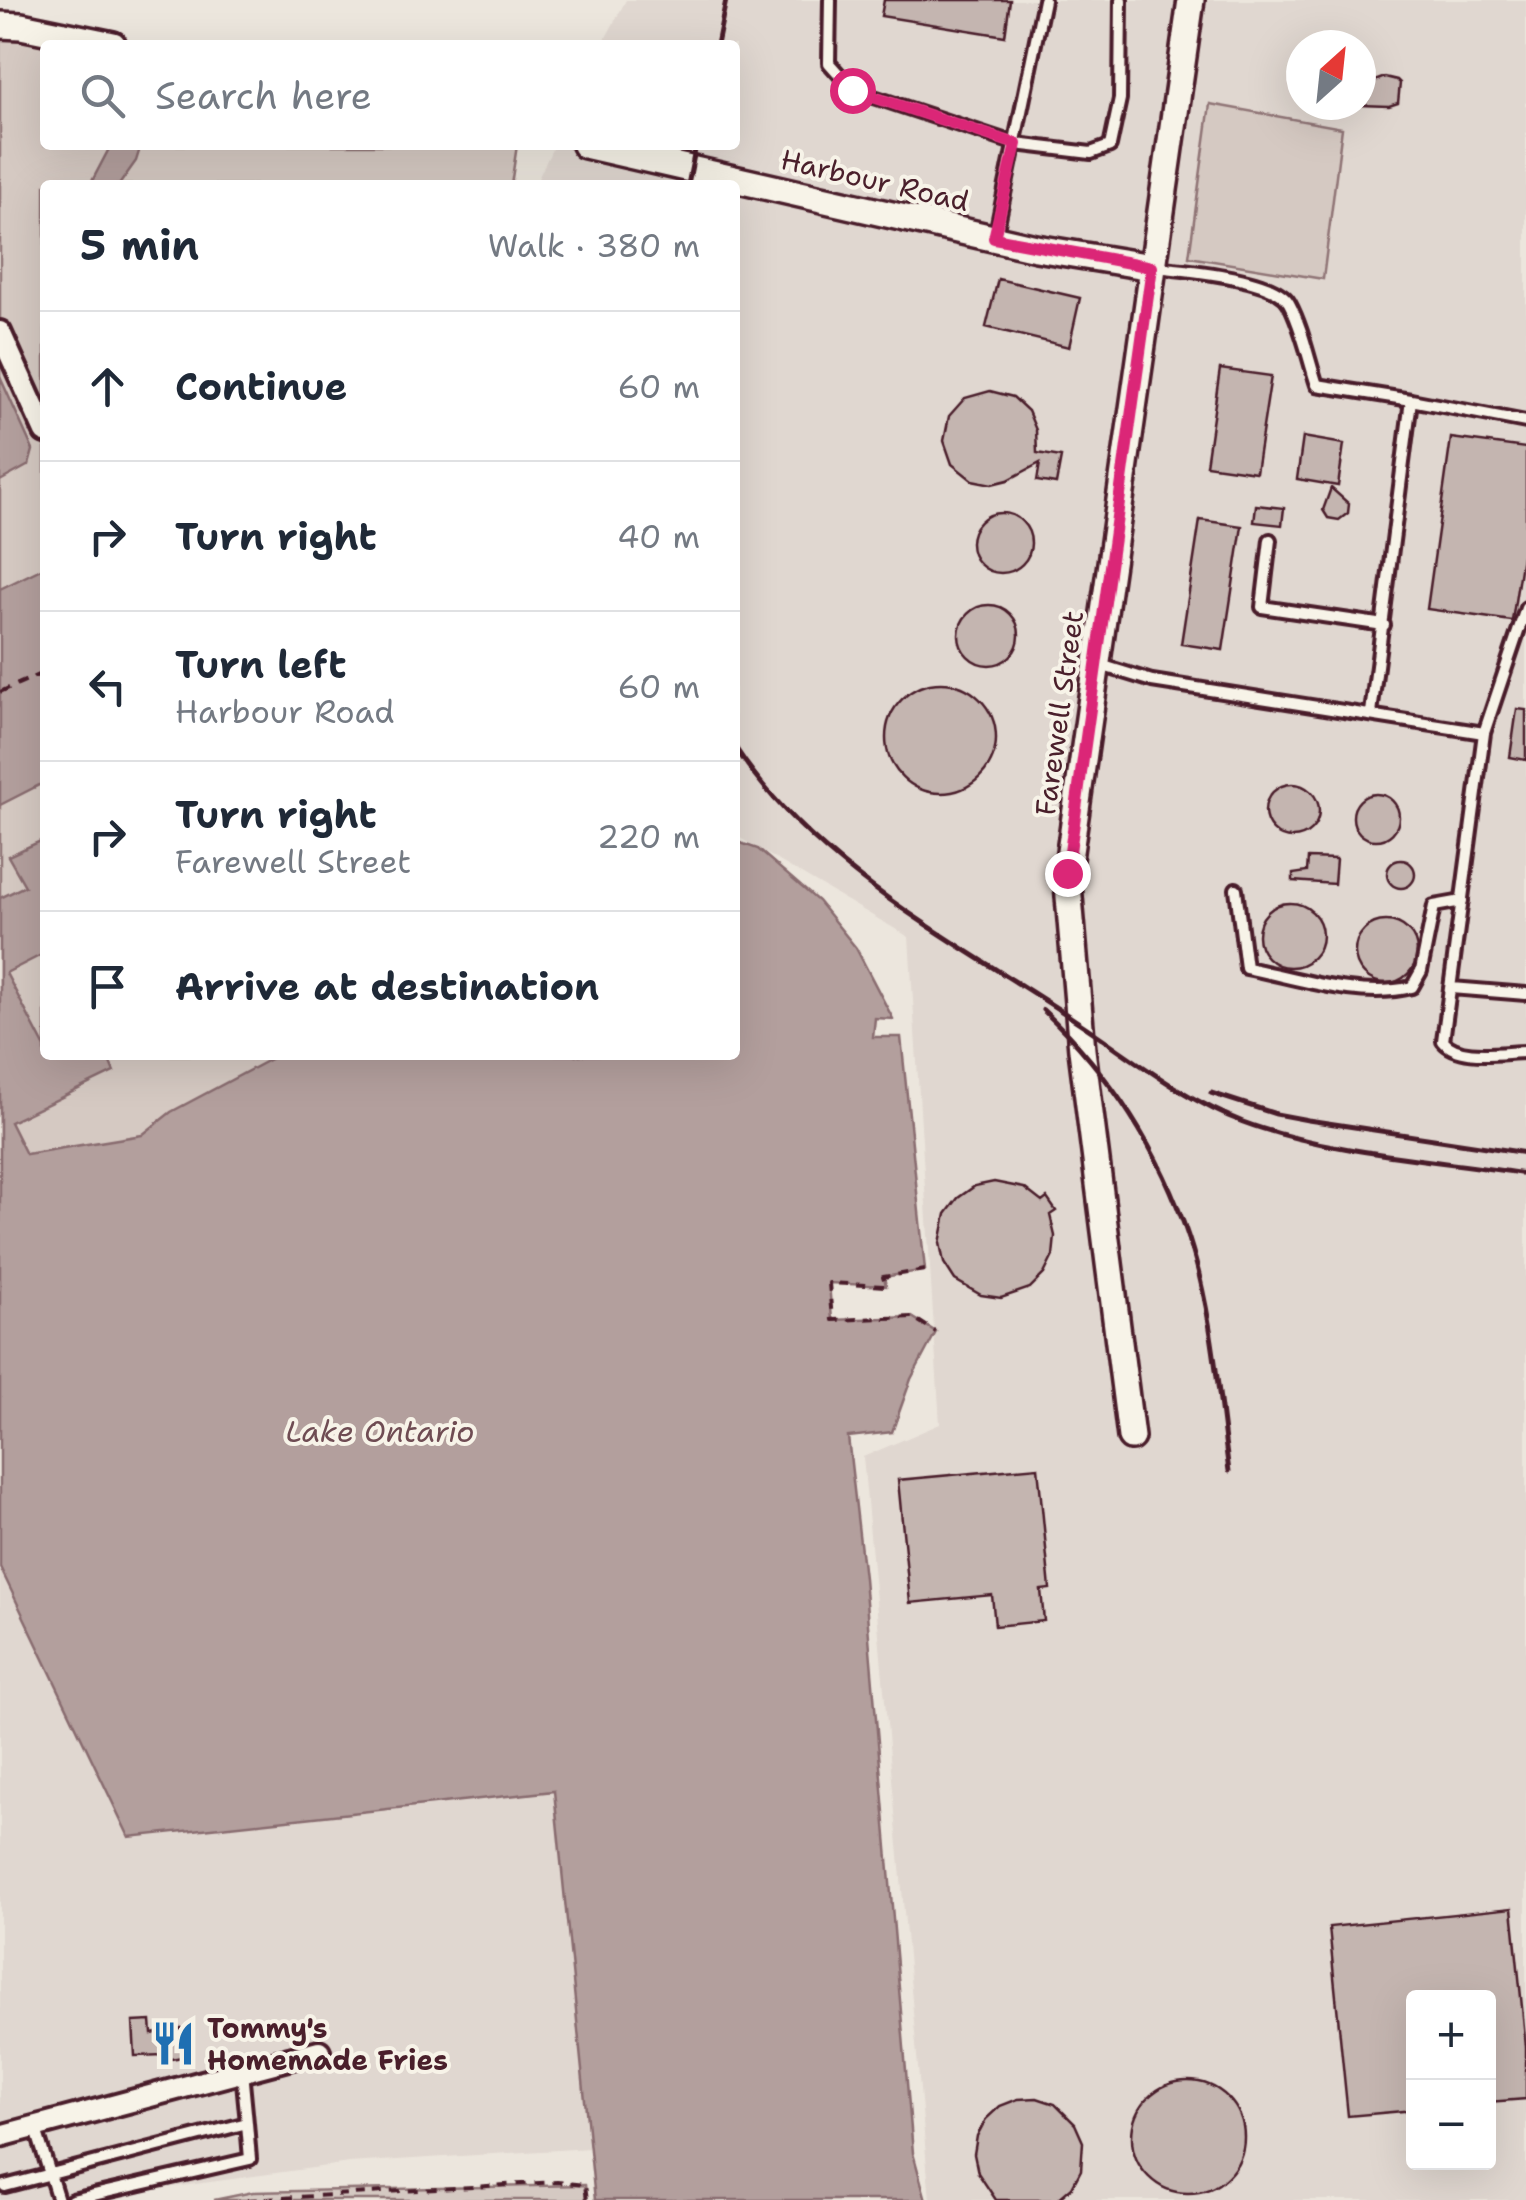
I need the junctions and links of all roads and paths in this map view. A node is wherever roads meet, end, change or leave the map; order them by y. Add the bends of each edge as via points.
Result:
1 (830, 0) edge
2 (1044, 0) edge
3 (1121, 0) edge
4 (1191, 0) edge
5 (0, 26) edge
6 (89, 40) edge
7 (1016, 144) junction
8 (608, 150) edge
9 (740, 180) edge
10 (740, 180) edge
11 (994, 238) junction
12 (1152, 267) junction
13 (0, 332) edge
14 (1411, 400) junction
15 (40, 421) edge
16 (1526, 422) edge
17 (1270, 540) dead end
18 (1526, 608) edge
19 (1384, 624) junction
20 (1096, 664) junction
21 (40, 674) edge
22 (0, 692) edge
23 (1371, 713) junction
24 (1484, 734) junction
25 (1236, 888) dead end
26 (1462, 902) junction
27 (1452, 988) junction
28 (1526, 994) edge
29 (1526, 1052) edge
30 (925, 1270) dead end
31 (936, 1332) dead end
32 (1131, 1437) dead end
33 (319, 2051) dead end
34 (242, 2071) junction
35 (246, 2123) junction
36 (34, 2125) junction
37 (0, 2136) edge
38 (50, 2174) junction
39 (6, 2186) dead end
40 (58, 2200) edge
41 (72, 2200) edge
42 (248, 2200) edge
43 (586, 2200) edge

1 - 7 lane via 829,63 852,90
2 - 7 lane
3 - 7 lane via 1120,98 1110,146 1091,153
4 - 12 street, Farewell Street
5 - 6 street
7 - 11 lane
8 - 9 street, Harbour Road
10 - 11 street, Harbour Road
11 - 12 street, Harbour Road
12 - 14 lane via 1272,290 1287,299 1316,384
12 - 20 street, Farewell Street
13 - 15 street
14 - 16 lane
14 - 19 lane
17 - 19 lane via 1262,608
18 - 24 lane
19 - 23 lane
20 - 23 lane via 1152,681
20 - 32 street, Farewell Street via 1067,873 1082,1050
21 - 22 path
23 - 24 lane
24 - 26 lane
25 - 26 lane via 1246,968 1393,992 1412,987 1422,971 1434,906
26 - 27 lane
27 - 28 lane
27 - 29 lane via 1443,1040 1449,1048
30 - 31 path via 884,1276 886,1286 829,1283 832,1320 912,1317
33 - 34 street
34 - 35 lane
34 - 36 street
35 - 38 lane
35 - 41 lane via 250,2159
36 - 37 street
36 - 38 lane
38 - 39 lane
38 - 40 lane
42 - 43 path via 556,2182 585,2185

